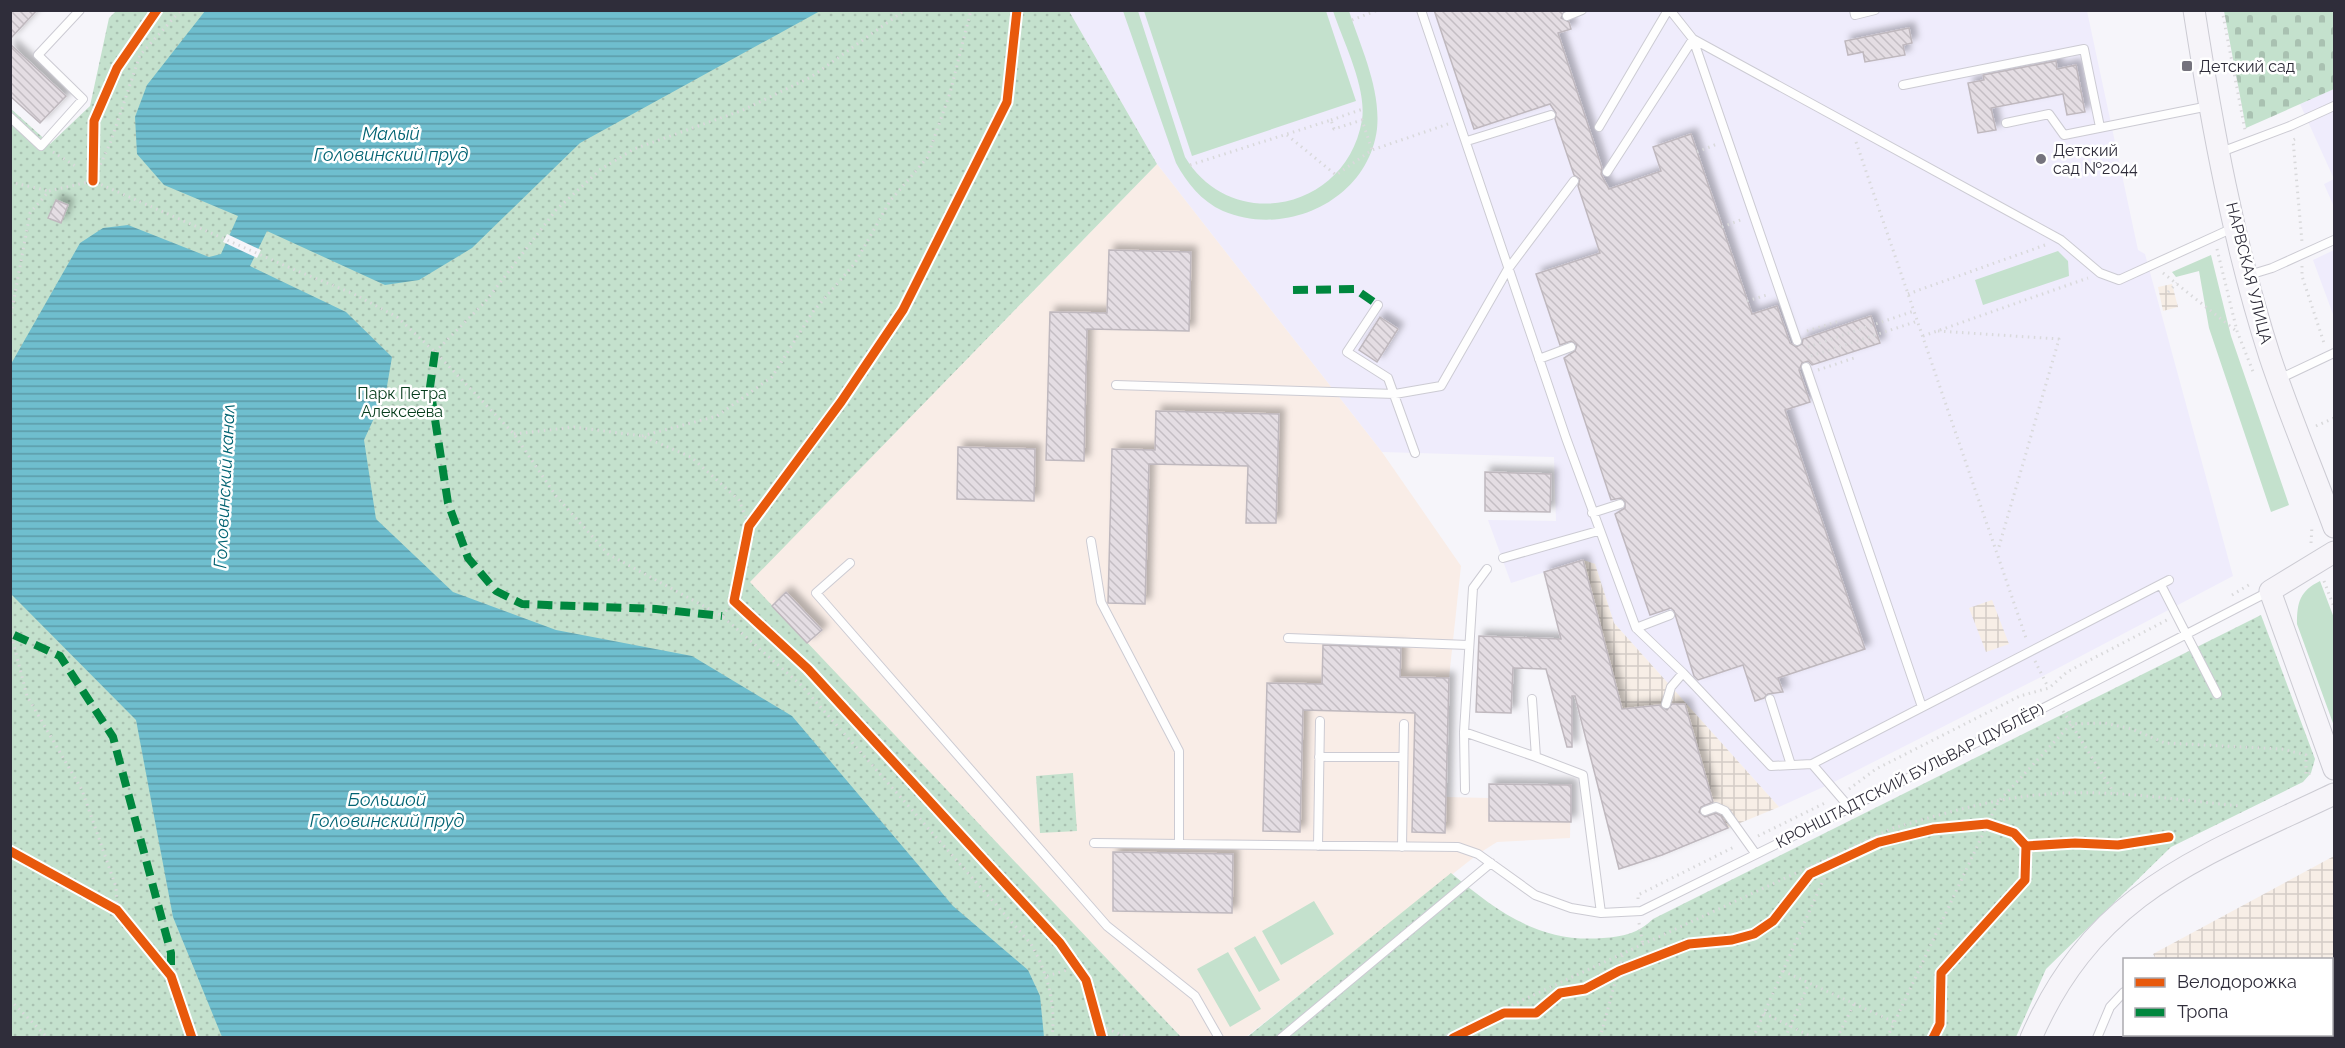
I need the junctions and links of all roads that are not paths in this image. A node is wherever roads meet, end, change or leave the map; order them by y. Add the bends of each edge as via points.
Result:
1 (80, 10) edge
2 (1421, 10) edge
3 (1582, 10) edge
4 (1669, 10) edge
5 (1854, 10) edge
6 (1875, 10) edge
7 (2194, 10) edge
8 (1567, 16) dead end
9 (1693, 39) junction
10 (1903, 85) dead end
11 (2210, 106) junction
12 (2334, 106) edge
13 (1551, 115) dead end
14 (10, 117) edge
15 (2006, 123) dead end
16 (1599, 127) dead end
17 (2100, 128) junction
18 (1467, 141) junction
19 (2220, 152) junction
20 (1607, 172) dead end
21 (1575, 181) dead end
22 (2236, 226) junction
23 (2334, 240) edge
24 (1508, 268) junction
25 (2247, 275) junction
26 (1378, 305) dead end
27 (1796, 338) road end
28 (1571, 347) dead end
29 (2334, 352) edge
30 (1539, 359) junction
31 (1807, 370) road end
32 (2278, 380) junction
33 (1116, 385) dead end
34 (1395, 394) junction
35 (1415, 453) dead end
36 (1620, 504) dead end
37 (1592, 513) junction
38 (2334, 527) edge
39 (1598, 531) junction
40 (1091, 541) dead end
41 (2334, 552) edge
42 (1503, 558) dead end
43 (850, 563) dead end
44 (1486, 569) dead end
45 (2169, 580) dead end
46 (2266, 584) junction
47 (2161, 585) junction
48 (1670, 615) dead end
49 (1636, 628) junction
50 (2188, 633) junction
51 (1288, 638) dead end
52 (1468, 645) junction
53 (1683, 673) junction
54 (2217, 694) dead end
55 (1532, 699) dead end
56 (1770, 699) dead end
57 (1666, 704) dead end
58 (1922, 707) junction
59 (1320, 721) dead end
60 (1404, 724) dead end
61 (1464, 732) junction
62 (1319, 757) junction
63 (1403, 757) junction
64 (1536, 757) junction
65 (1812, 764) junction
66 (1791, 765) junction
67 (2334, 769) edge
68 (1465, 790) dead end
69 (2334, 794) edge
70 (1851, 808) junction
71 (1705, 811) dead end
72 (1094, 843) dead end
73 (1179, 844) junction
74 (1318, 846) junction
75 (1402, 847) junction
76 (1755, 853) junction
77 (1491, 863) junction
78 (1601, 913) junction
79 (2123, 993) edge
80 (1219, 1038) edge
81 (1281, 1038) edge
82 (2031, 1038) edge
83 (2097, 1038) edge

1 - 14 lane via 38,55 84,99 41,146
2 - 18 lane
3 - 8 lane
4 - 9 lane
4 - 16 lane
5 - 6 lane via 1855,15
7 - 11 street, НАРВСКАЯ УЛИЦА
9 - 20 lane
9 - 22 lane via 2061,240 2100,273 2119,280
9 - 27 lane
10 - 17 lane via 2084,49
11 - 17 lane
11 - 19 street, НАРВСКАЯ УЛИЦА
12 - 19 lane
13 - 18 lane
15 - 17 lane via 2049,114 2064,135
18 - 24 lane
19 - 22 street, НАРВСКАЯ УЛИЦА
21 - 24 lane
22 - 25 street, НАРВСКАЯ УЛИЦА
23 - 25 lane
24 - 30 lane
24 - 34 lane via 1441,386
25 - 32 street, НАРВСКАЯ УЛИЦА
26 - 34 lane via 1347,352 1388,378
28 - 30 lane
29 - 32 lane
30 - 37 lane
31 - 58 lane
32 - 38 street, НАРВСКАЯ УЛИЦА
33 - 34 lane
34 - 35 lane
36 - 37 lane
37 - 39 lane
39 - 42 lane
39 - 49 lane
40 - 73 lane via 1101,602 1179,751
41 - 46 street, КРОНШТАДТСКИЙ БУЛЬВАР (ДУБЛЁР)
43 - 80 lane via 816,593 1107,926 1195,996
44 - 52 lane via 1473,588
45 - 47 lane
46 - 50 lane, КРОНШТАДТСКИЙ БУЛЬВАР (ДУБЛЁР)
46 - 67 street
47 - 50 lane
47 - 58 lane
48 - 49 lane
49 - 53 lane
50 - 54 lane
50 - 70 lane, КРОНШТАДТСКИЙ БУЛЬВАР (ДУБЛЁР)
51 - 52 lane
52 - 61 lane
53 - 57 lane via 1671,687
53 - 66 lane via 1771,766
55 - 64 lane
56 - 66 lane
58 - 65 lane
59 - 62 lane
60 - 63 lane
61 - 64 lane
61 - 68 lane
62 - 63 lane
62 - 74 lane
63 - 75 lane
64 - 78 lane via 1583,775
65 - 66 lane
65 - 70 lane
69 - 82 street via 2212,852 2133,899 2102,926 2072,962
70 - 76 lane, КРОНШТАДТСКИЙ БУЛЬВАР (ДУБЛЁР)
71 - 76 lane via 1719,803
72 - 73 lane
73 - 74 lane
74 - 75 lane
75 - 77 lane, КРОНШТАДТСКИЙ БУЛЬВАР (ДУБЛЁР) via 1458,847
76 - 78 lane, КРОНШТАДТСКИЙ БУЛЬВАР (ДУБЛЁР) via 1641,911
77 - 78 lane, КРОНШТАДТСКИЙ БУЛЬВАР (ДУБЛЁР) via 1535,895 1571,908
77 - 81 lane
79 - 83 lane via 2110,1007

